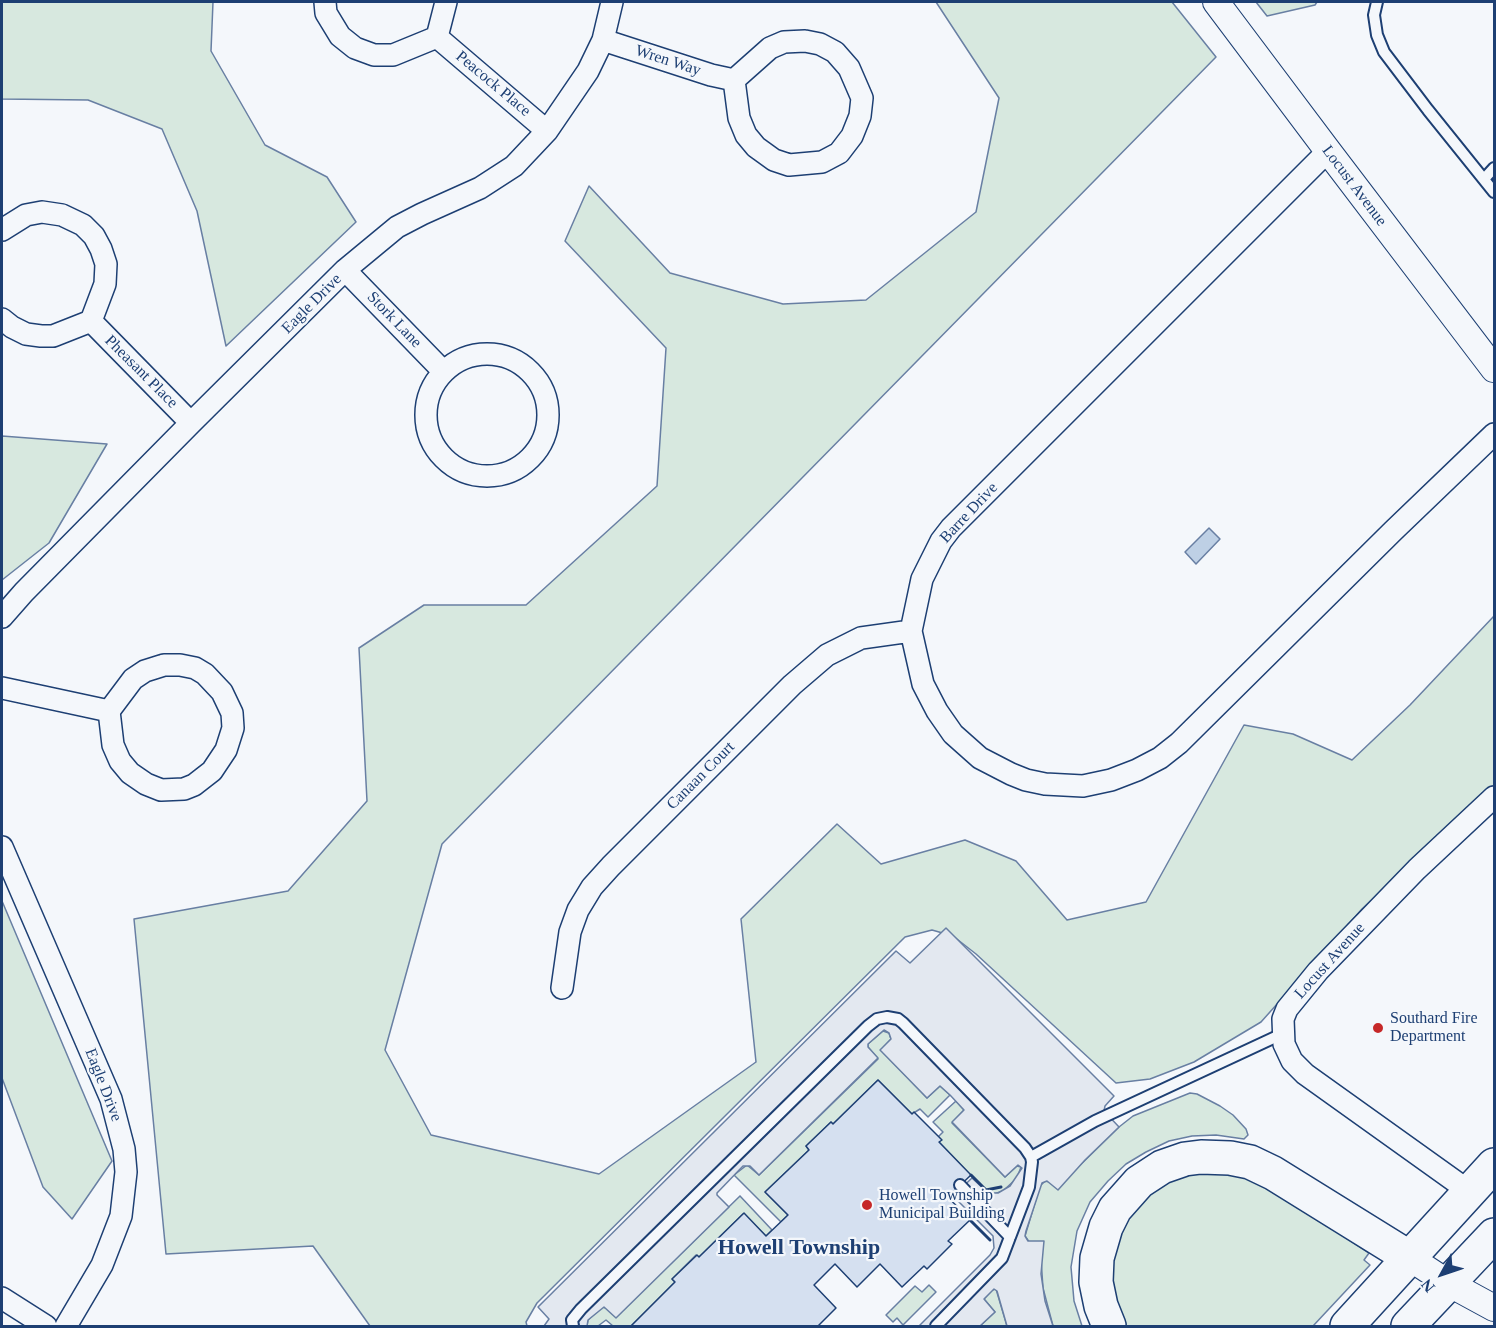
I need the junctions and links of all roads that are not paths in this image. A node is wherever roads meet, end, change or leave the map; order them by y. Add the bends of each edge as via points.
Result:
1 (325, 2) edge
2 (446, 2) edge
3 (612, 2) edge
4 (1216, 2) edge
5 (1377, 2) edge
6 (437, 37) junction
7 (603, 40) junction
8 (734, 80) junction
9 (548, 131) junction
10 (1328, 152) junction
11 (1494, 168) edge
12 (1484, 179) junction
13 (1494, 192) edge
14 (2, 231) edge
15 (345, 270) junction
16 (2, 319) edge
17 (91, 321) junction
18 (1494, 369) edge
19 (442, 370) junction
20 (190, 423) junction
21 (1494, 434) edge
22 (2, 617) edge
23 (911, 631) junction
24 (2, 688) edge
25 (109, 711) junction
26 (1494, 796) edge
27 (2, 847) edge
28 (562, 988) dead end
29 (1282, 1034) junction
30 (1031, 1157) junction
31 (1494, 1165) edge
32 (960, 1185) dead end
33 (1470, 1192) junction
34 (1494, 1235) edge
35 (1010, 1237) junction
36 (1410, 1258) junction
37 (1448, 1283) junction
38 (2, 1298) edge
39 (1494, 1308) edge
40 (46, 1326) edge
41 (66, 1326) edge
42 (573, 1326) edge
43 (936, 1326) edge
44 (1109, 1326) edge
45 (1347, 1326) edge
46 (1408, 1326) edge

1 - 6 street via 340,36 355,48 374,55 393,55
2 - 6 street
3 - 7 street, Eagle Drive
4 - 10 street, Locust Avenue
5 - 12 lane via 1374,15 1384,52
6 - 9 street, Peacock Place
7 - 8 street, Wren Way
7 - 9 street, Eagle Drive via 588,71
8 - 8 street via 739,118 746,135 774,160 789,165 822,162 839,153 860,117 862,98 849,68 835,52 820,44 784,42 770,48
9 - 15 street, Eagle Drive via 514,166 480,188 398,227
10 - 18 street, Locust Avenue
10 - 23 street, Barre Drive via 951,528 922,579
11 - 12 lane
12 - 13 lane
14 - 17 street, Pheasant Place via 26,215 42,212 62,214 94,236 106,264 105,284
15 - 19 street, Stork Lane
15 - 20 street, Eagle Drive
16 - 17 street, Pheasant Place via 19,330 41,336 53,336
17 - 20 street, Pheasant Place
19 - 19 street via 426,407 426,418 428,433 445,461 459,471 500,474 520,466 536,451 545,431 548,405 533,372 502,355 478,354
20 - 22 street, Eagle Drive
21 - 23 street, Barre Drive via 1179,743 1160,758 1111,780 1083,786 1046,784 1011,774 980,758 953,734 937,711 923,684
23 - 28 street, Canaan Court via 861,638 827,655 611,866 578,910 570,932
24 - 25 street
25 - 25 street via 113,745 120,761 130,773 162,790 184,789 212,771 226,750 233,728 232,713 222,692 205,674 180,664 164,665 133,679
26 - 29 street, Locust Avenue via 1318,971 1287,1009
27 - 41 street, Eagle Drive via 111,1099 124,1149 126,1172 121,1216 102,1265
29 - 30 lane via 1095,1121
29 - 33 street via 1292,1061 1305,1074
30 - 35 lane via 1031,1180
30 - 42 lane via 903,1023 893,1017 877,1019 581,1309 572,1320
31 - 33 highway
32 - 35 lane
33 - 36 highway
34 - 37 highway
35 - 43 lane via 1002,1258
36 - 37 street
36 - 44 highway via 1250,1162 1201,1157 1185,1160 1162,1167 1138,1182 1115,1209 1106,1227 1097,1258 1096,1282
36 - 45 highway
37 - 39 street
37 - 46 highway
38 - 40 street

